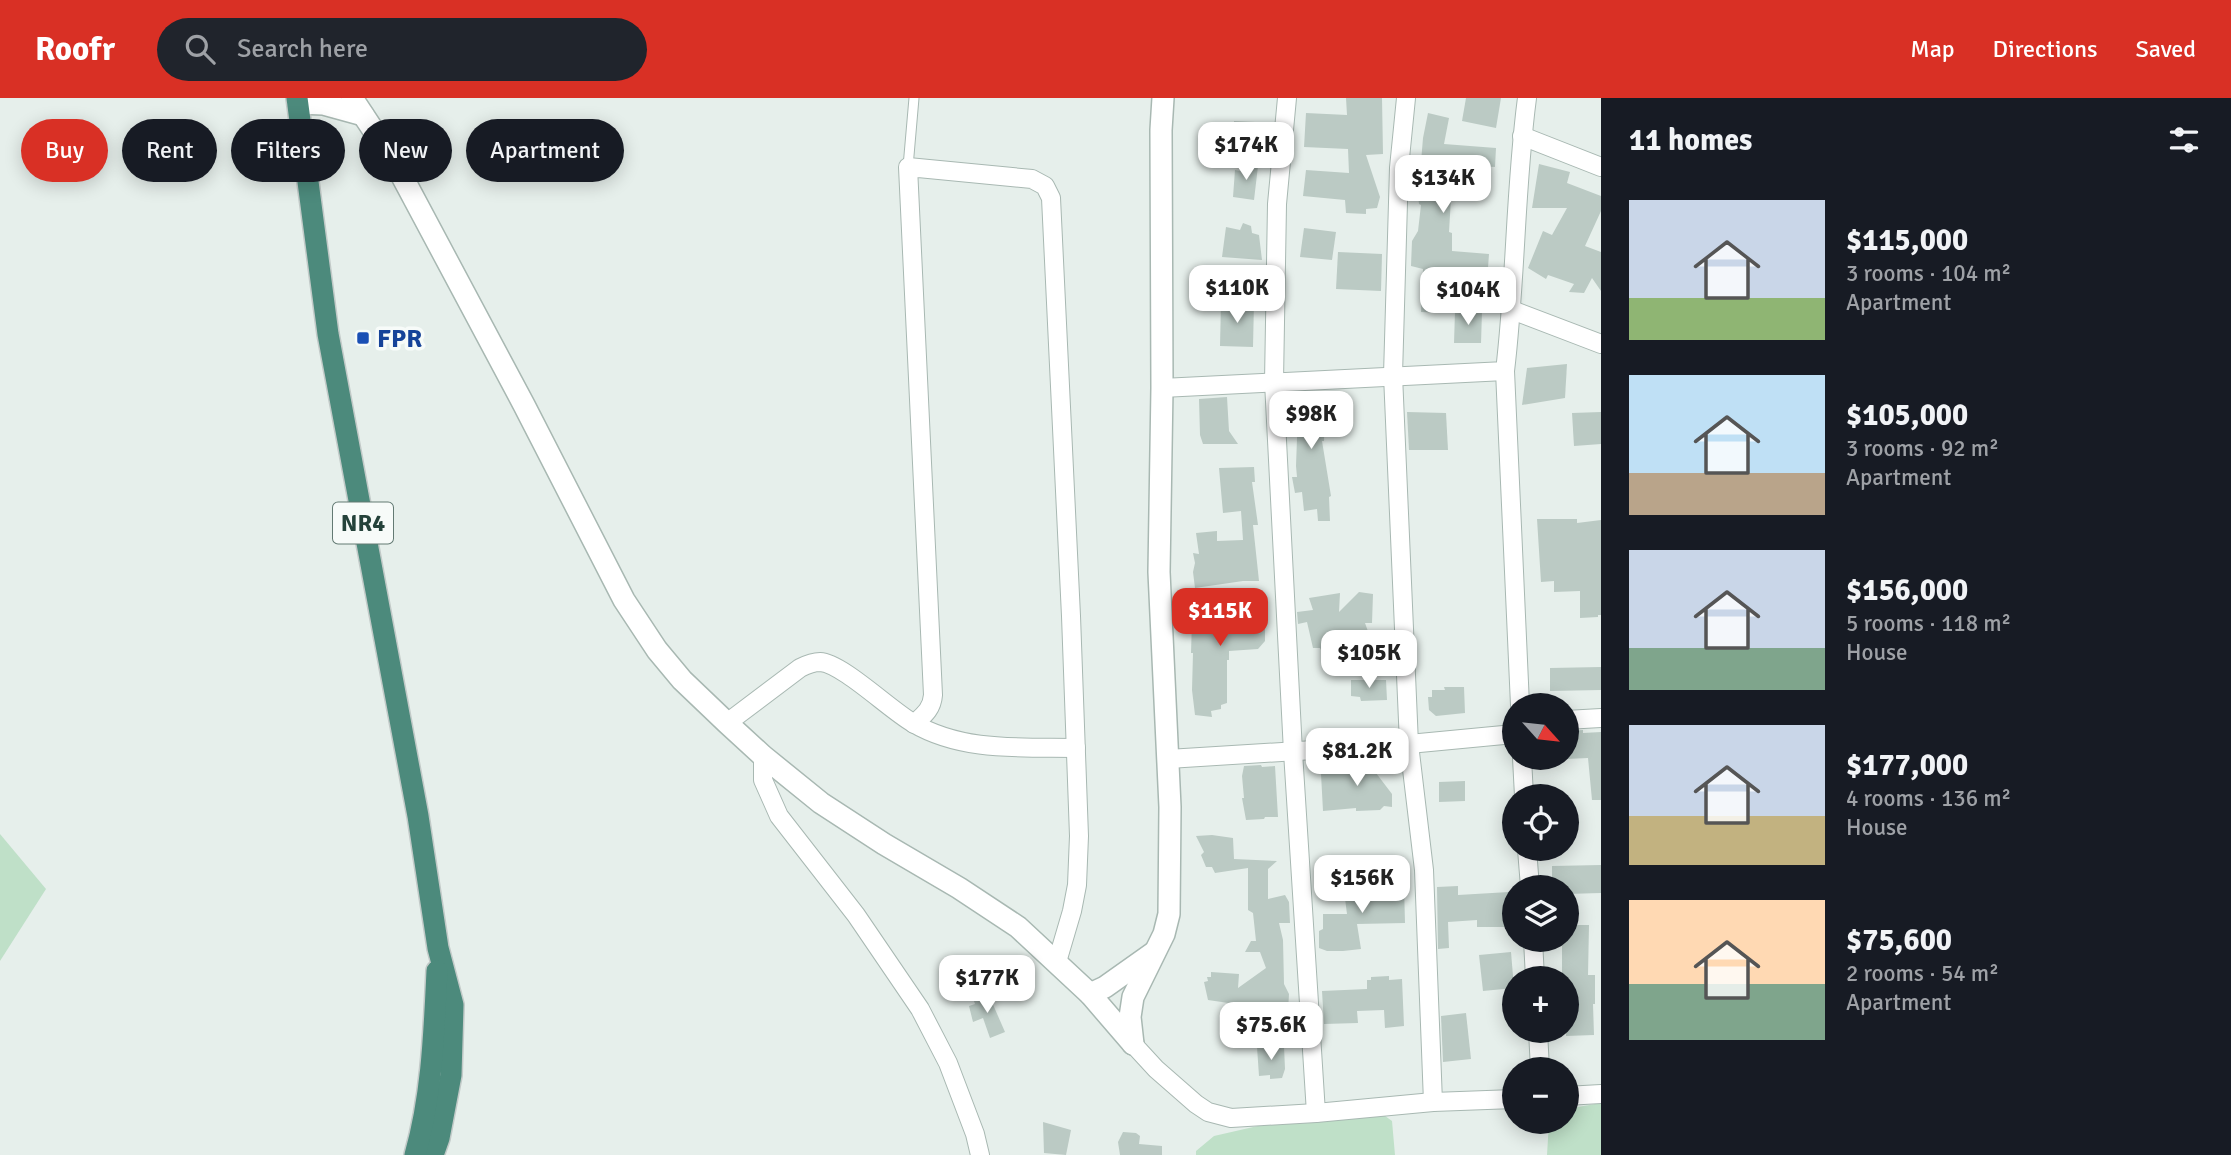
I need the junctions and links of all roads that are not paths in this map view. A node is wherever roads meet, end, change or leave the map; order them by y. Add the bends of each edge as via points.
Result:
1 (914, 98) edge
2 (1163, 98) edge
3 (1287, 98) edge
4 (1406, 98) edge
5 (1527, 98) edge
6 (298, 101) edge
7 (357, 106) edge
8 (1522, 136) junction
9 (908, 167) junction
10 (1601, 167) edge
11 (1513, 310) junction
12 (1601, 344) edge
13 (1505, 370) junction
14 (1393, 375) junction
15 (1274, 382) junction
16 (1162, 388) junction
17 (1519, 693) edge
18 (1601, 718) edge
19 (1579, 719) edge
20 (727, 723) junction
21 (914, 724) junction
22 (1502, 735) edge
23 (1409, 744) junction
24 (1076, 748) junction
25 (1293, 752) junction
26 (763, 756) junction
27 (1168, 759) junction
28 (438, 948) junction
29 (1155, 952) junction
30 (1057, 962) junction
31 (1090, 994) junction
32 (1133, 1044) junction
33 (1601, 1094) edge
34 (1579, 1095) edge
35 (1502, 1099) edge
36 (1433, 1102) junction
37 (1316, 1114) junction
38 (415, 1155) edge
39 (433, 1155) edge
40 (983, 1155) edge

1 - 9 lane
2 - 16 street
3 - 15 street via 1277,204
4 - 14 street via 1398,168
5 - 8 street
6 - 7 street
6 - 28 highway, NR4 via 328,334 418,816
7 - 20 street via 395,163 624,600 682,680
8 - 10 street
8 - 11 street
9 - 21 street via 933,695 928,712
9 - 24 street via 1032,179 1049,191
11 - 12 street
11 - 13 street
13 - 14 street
13 - 17 street
14 - 15 street
14 - 23 street
15 - 16 street
15 - 25 street
16 - 27 street via 1159,572
18 - 19 street
20 - 21 street via 800,668 820,662 836,667
20 - 26 street
21 - 24 street via 947,739 985,746
22 - 23 street
23 - 25 street
23 - 36 street via 1424,870
24 - 30 street via 1077,884
25 - 27 street
25 - 37 street
26 - 30 street via 848,821 1018,927
26 - 40 street via 763,780 779,816 856,915 920,1009 948,1063
27 - 29 street via 1169,914
28 - 38 highway, NR4 via 431,1079
28 - 39 highway, NR4 via 453,1005 452,1064
29 - 31 street
29 - 32 street via 1133,998
30 - 31 street
31 - 32 street
32 - 37 street via 1208,1112 1231,1118
33 - 34 street
35 - 36 street
36 - 37 street

